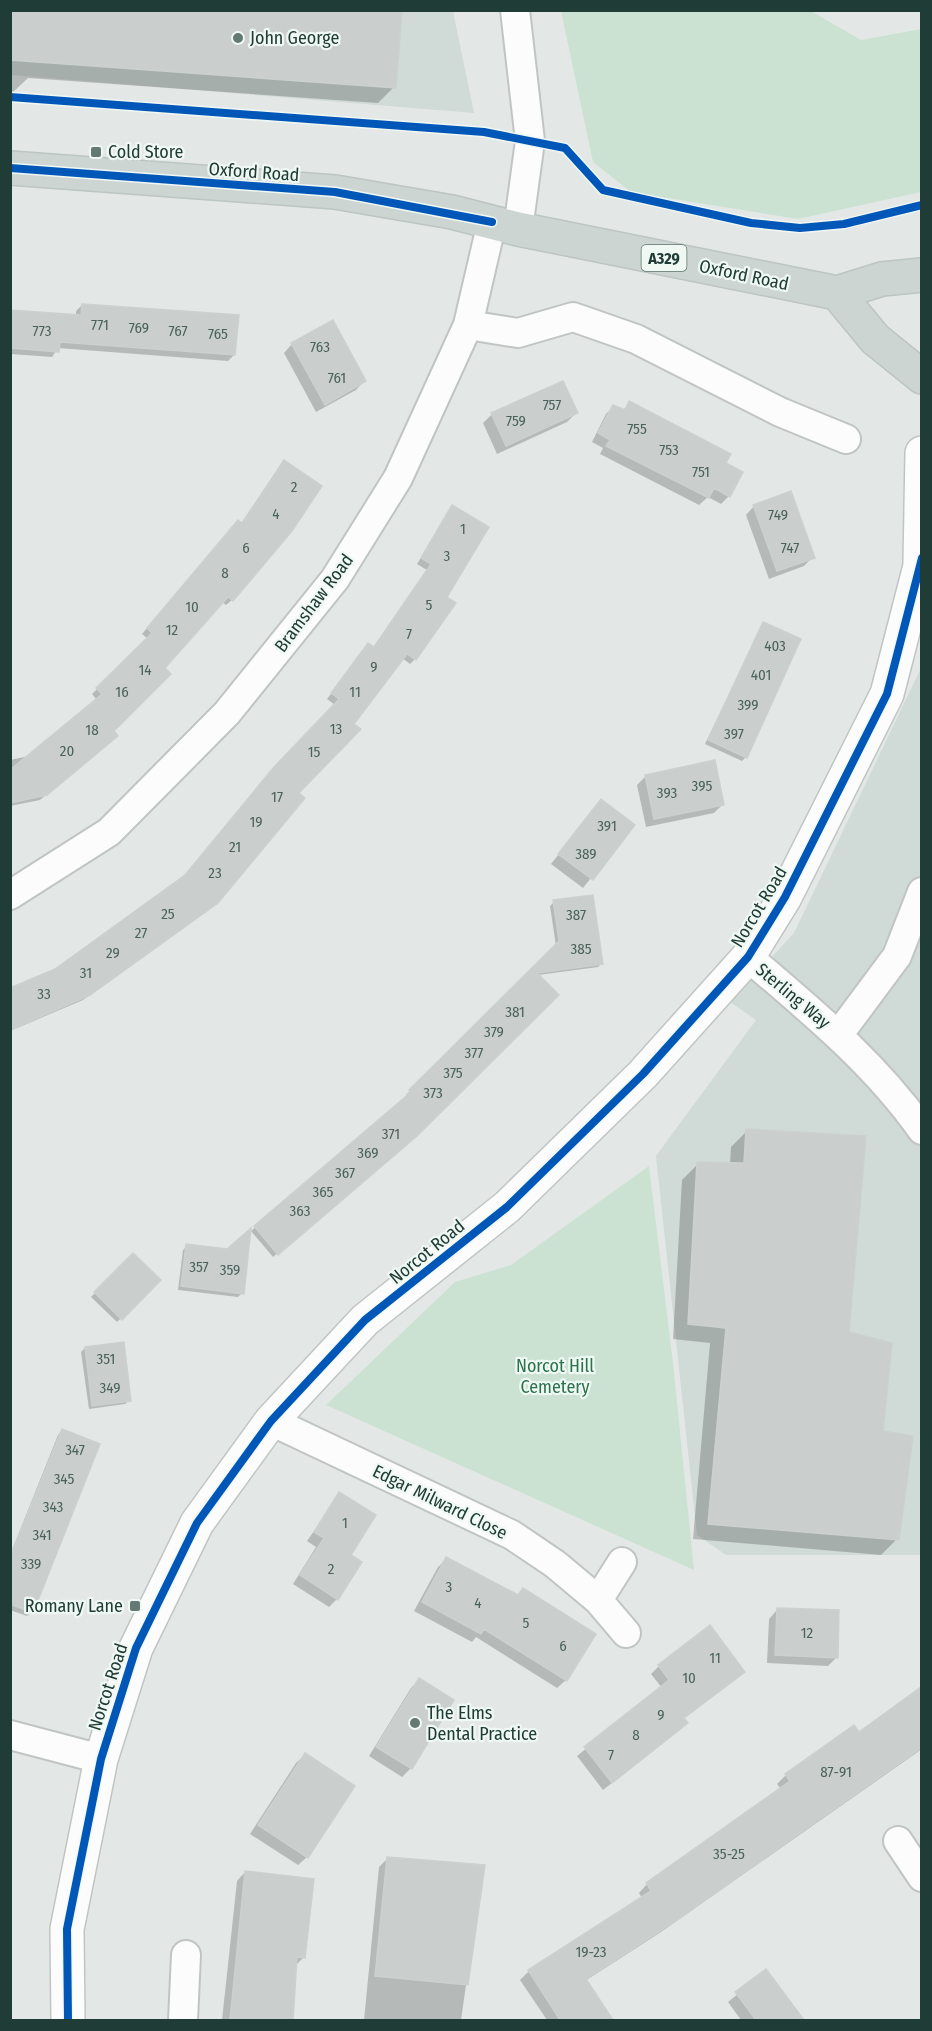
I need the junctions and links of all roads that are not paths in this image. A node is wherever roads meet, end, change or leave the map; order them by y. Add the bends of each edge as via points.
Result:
1 (515, 10) edge
2 (10, 168) edge
3 (505, 225) junction
4 (921, 275) edge
5 (837, 294) junction
6 (468, 325) junction
7 (921, 377) edge
8 (846, 440) dead end
9 (921, 453) edge
10 (920, 560) edge
11 (921, 892) edge
12 (10, 895) edge
13 (748, 957) junction
14 (839, 1034) junction
15 (921, 1130) edge
16 (271, 1421) junction
17 (622, 1562) dead end
18 (598, 1600) junction
19 (626, 1633) dead end
20 (10, 1735) edge
21 (101, 1759) junction
22 (898, 1841) dead end
23 (921, 1877) edge
24 (186, 1955) dead end
25 (68, 2020) edge
26 (183, 2020) edge

1 - 3 street, Bramshaw Road via 530,141
2 - 3 main road, Oxford Road / A329 via 335,192
3 - 5 main road, Oxford Road / A329
3 - 6 street, Bramshaw Road
4 - 5 main road, Oxford Road / A329 via 882,279
5 - 7 main road via 875,339
6 - 8 street via 518,333 573,316 636,339 780,412
6 - 12 street, Bramshaw Road via 398,478 335,579 227,713 109,832
9 - 10 street, Norcot Road
10 - 13 street, Norcot Road via 887,694 785,897
11 - 14 street, Sterling Way via 897,956
13 - 14 street, Sterling Way
13 - 16 street, Norcot Road via 643,1074 516,1198 365,1320
14 - 15 street, Sterling Way via 897,1095
16 - 18 street, Edgar Milward Close via 512,1535
16 - 21 street, Norcot Road via 197,1523 136,1648
17 - 18 street
18 - 19 street, Edgar Milward Close
20 - 21 street
21 - 25 street, Norcot Road via 67,1929
22 - 23 street
24 - 26 street

